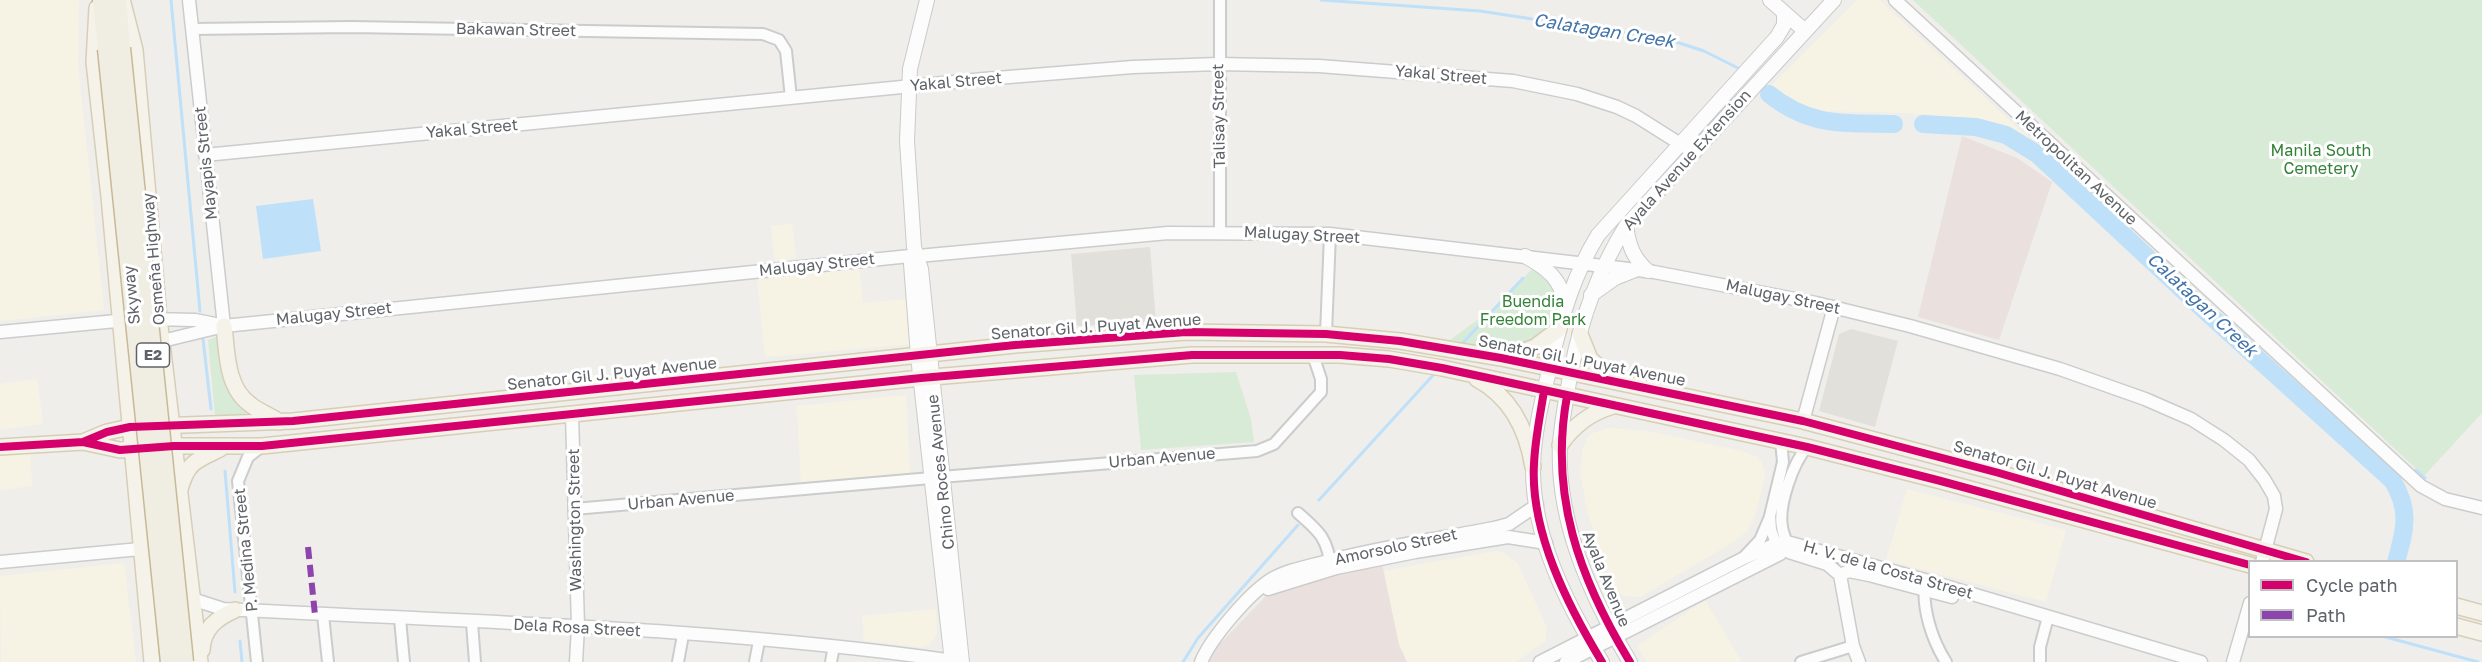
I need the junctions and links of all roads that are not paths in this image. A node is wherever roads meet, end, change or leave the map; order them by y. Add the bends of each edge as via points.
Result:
1 (117, 0) edge
2 (122, 0) edge
3 (189, 0) edge
4 (927, 0) edge
5 (1770, 0) edge
6 (1834, 0) edge
7 (1895, 0) edge
8 (99, 1) edge
9 (1220, 1) edge
10 (1784, 13) junction
11 (192, 29) junction
12 (1804, 30) junction
13 (1777, 37) junction
14 (124, 47) dead end
15 (104, 60) dead end
16 (1218, 64) junction
17 (910, 87) junction
18 (791, 98) junction
19 (1679, 143) junction
20 (1693, 152) junction
21 (205, 155) junction
22 (1626, 226) junction
23 (1220, 232) junction
24 (1330, 234) junction
25 (914, 253) junction
26 (1525, 256) junction
27 (1581, 264) junction
28 (1603, 266) junction
29 (1641, 271) junction
30 (1591, 295) junction
31 (1834, 308) junction
32 (1565, 309) junction
33 (159, 318) junction
34 (120, 320) junction
35 (224, 326) junction
36 (1559, 329) junction
37 (0, 332) edge
38 (1326, 334) junction
39 (1580, 334) junction
40 (162, 342) junction
41 (123, 346) junction
42 (924, 355) junction
43 (1313, 355) junction
44 (1501, 358) junction
45 (1550, 369) junction
46 (1571, 372) junction
47 (1466, 374) junction
48 (926, 378) junction
49 (1619, 384) junction
50 (1544, 392) junction
51 (1567, 396) junction
52 (1613, 406) junction
53 (572, 414) junction
54 (1803, 421) junction
55 (280, 422) junction
56 (172, 426) junction
57 (130, 427) junction
58 (1781, 441) junction
59 (83, 442) junction
60 (1560, 445) junction
61 (174, 446) junction
62 (262, 446) junction
63 (0, 447) edge
64 (225, 447) junction
65 (1807, 447) junction
66 (133, 449) junction
67 (1533, 467) junction
68 (936, 478) junction
69 (179, 491) junction
70 (1537, 505) junction
71 (2482, 508) edge
72 (574, 509) junction
73 (1299, 513) dead end
74 (1770, 516) junction
75 (1325, 541) junction
76 (1546, 543) junction
77 (1783, 548) junction
78 (141, 549) junction
79 (1350, 555) junction
80 (2264, 556) edge
81 (1744, 558) junction
82 (2298, 560) edge
83 (0, 561) edge
84 (2248, 564) edge
85 (1330, 565) junction
86 (1840, 575) junction
87 (1925, 585) junction
88 (192, 599) junction
89 (2458, 606) edge
90 (235, 610) junction
91 (2248, 610) edge
92 (252, 611) junction
93 (2482, 613) edge
94 (323, 615) junction
95 (400, 619) junction
96 (2048, 620) junction
97 (472, 623) junction
98 (2458, 626) edge
99 (578, 627) junction
100 (1612, 632) junction
101 (2482, 633) edge
102 (683, 635) junction
103 (759, 640) junction
104 (1591, 643) junction
105 (834, 646) junction
106 (1853, 646) junction
107 (887, 657) edge
108 (2162, 657) edge
109 (152, 662) edge
110 (170, 662) edge
111 (184, 662) edge
112 (201, 662) edge
113 (257, 662) edge
114 (328, 662) edge
115 (404, 662) edge
116 (475, 662) edge
117 (576, 662) edge
118 (678, 662) edge
119 (755, 662) edge
120 (831, 662) edge
121 (958, 662) edge
122 (1201, 662) edge
123 (1540, 662) edge
124 (1566, 662) edge
125 (1602, 662) edge
126 (1630, 662) edge
127 (1801, 662) edge
128 (1859, 662) edge
129 (1946, 662) edge
130 (2040, 662) edge
131 (2181, 662) edge
132 (2200, 662) edge
133 (2233, 662) edge

1 - 111 highway, Skyway / E2, bridge
2 - 14 main road, Osmeña Highway
2 - 33 main road, Osmeña Highway via 135,50
3 - 11 street, Mayapis Street
4 - 17 main road, Chino Roces Avenue via 911,61
5 - 10 main road
6 - 12 main road, Ayala Avenue Extension
7 - 71 street, Metropolitan Avenue via 2421,486 2445,499
8 - 15 main road
8 - 34 main road via 94,62
8 - 110 highway, Skyway / E2, bridge
9 - 16 street, Talisay Street
10 - 12 main road
10 - 13 main road, Ayala Avenue Extension via 1784,26
11 - 18 street, Bakawan Street via 351,27 763,34 779,40 786,51
11 - 21 street, Mayapis Street
12 - 13 main road
12 - 20 main road, Ayala Avenue Extension
13 - 19 main road, Ayala Avenue Extension
16 - 17 street, Yakal Street via 1133,67
16 - 19 street, Yakal Street via 1319,66 1513,81 1617,107
16 - 23 street, Talisay Street
17 - 18 street, Yakal Street
17 - 25 main road, Chino Roces Avenue via 907,164
18 - 21 street, Yakal Street
19 - 20 street, Yakal Street
19 - 27 main road, Ayala Avenue Extension via 1598,235
20 - 22 main road, Ayala Avenue Extension
21 - 35 street, Mayapis Street
22 - 28 main road, Ayala Avenue Extension
22 - 29 main road via 1629,246
23 - 24 street, Malugay Street
23 - 25 street, Malugay Street
24 - 26 street, Malugay Street
24 - 38 street
25 - 35 street, Malugay Street
25 - 42 main road, Chino Roces Avenue
26 - 27 street, Malugay Street
26 - 32 main road via 1556,278
27 - 28 street, Malugay Street
27 - 32 main road, Ayala Avenue Extension
28 - 29 street, Malugay Street
28 - 30 main road, Ayala Avenue Extension
29 - 30 main road via 1615,278
29 - 31 street, Malugay Street via 1725,284
30 - 39 main road, Ayala Avenue Extension
31 - 54 street
31 - 80 street, Malugay Street via 2060,369 2191,419 2249,460 2274,496 2276,509
32 - 36 main road, Ayala Avenue Extension
33 - 34 street, Malugay Street
33 - 35 street, Malugay Street
33 - 40 main road, Osmeña Highway
34 - 37 street, Malugay Street
34 - 41 main road
35 - 40 street, Malugay Street
35 - 55 main road via 229,372 238,393
36 - 44 main road via 1535,347
36 - 45 main road, Ayala Avenue Extension
38 - 42 main road, Senator Gil J. Puyat Avenue via 1186,332
38 - 44 main road, Senator Gil J. Puyat Avenue via 1400,341
39 - 46 main road, Ayala Avenue Extension
39 - 49 main road via 1590,359
40 - 41 street, Malugay Street
40 - 56 main road, Osmeña Highway
41 - 57 main road
42 - 48 main road, Chino Roces Avenue
42 - 55 main road, Senator Gil J. Puyat Avenue
43 - 47 main road, Senator Gil J. Puyat Avenue via 1389,358
43 - 48 main road, Senator Gil J. Puyat Avenue via 1192,355
43 - 68 street, Urban Avenue via 1321,392 1274,444 1257,451
44 - 45 main road, Senator Gil J. Puyat Avenue
45 - 46 main road, Senator Gil J. Puyat Avenue
45 - 50 main road
46 - 49 main road, Senator Gil J. Puyat Avenue
46 - 51 main road, Ayala Avenue
47 - 50 main road, Senator Gil J. Puyat Avenue
47 - 67 main road via 1484,383 1514,412 1530,447
48 - 53 main road, Senator Gil J. Puyat Avenue
48 - 68 main road, Chino Roces Avenue
49 - 54 main road, Senator Gil J. Puyat Avenue
50 - 51 main road, Senator Gil J. Puyat Avenue
50 - 67 main road
51 - 52 main road, Senator Gil J. Puyat Avenue
51 - 60 main road, Ayala Avenue
52 - 58 main road, Senator Gil J. Puyat Avenue
52 - 60 main road via 1588,416
53 - 62 main road, Senator Gil J. Puyat Avenue
53 - 72 street, Washington Street
54 - 80 main road, Senator Gil J. Puyat Avenue via 1999,473
55 - 56 main road, Senator Gil J. Puyat Avenue
56 - 57 main road, Senator Gil J. Puyat Avenue
56 - 61 main road, Osmeña Highway
57 - 59 main road, Senator Gil J. Puyat Avenue
57 - 66 main road
58 - 65 main road, Senator Gil J. Puyat Avenue
58 - 74 street via 1783,462
59 - 63 main road, Senator Gil J. Puyat Avenue
59 - 66 main road, Senator Gil J. Puyat Avenue
60 - 100 main road, Ayala Avenue via 1570,525 1580,559
61 - 64 main road, Senator Gil J. Puyat Avenue
61 - 66 main road, Senator Gil J. Puyat Avenue
61 - 69 main road, Osmeña Highway
62 - 64 main road, Senator Gil J. Puyat Avenue
62 - 92 street, P. Medina Street via 248,457 238,482
64 - 69 main road via 190,464
65 - 77 street via 1794,466 1781,514
65 - 84 main road, Senator Gil J. Puyat Avenue
66 - 78 main road
67 - 70 main road
68 - 72 street, Urban Avenue
68 - 121 main road, Chino Roces Avenue
69 - 88 main road, Osmeña Highway
70 - 76 main road
70 - 79 street, Amorsolo Street via 1509,524
72 - 99 street, Washington Street
73 - 75 street
74 - 77 street
74 - 81 street via 1760,540
75 - 79 street via 1337,552
75 - 85 street
76 - 85 street, Amorsolo Street via 1508,537
76 - 104 main road via 1553,567
77 - 81 street
77 - 86 street, H. V. de la Costa Street via 1827,564
77 - 87 street, H. V. de la Costa Street
77 - 100 street, H. V. de la Costa Street
78 - 83 street
78 - 109 main road
79 - 85 street, Amorsolo Street
80 - 82 main road, Senator Gil J. Puyat Avenue
81 - 100 street
85 - 122 street, Amorsolo Street via 1256,593 1215,637
86 - 87 street, H. V. de la Costa Street via 1849,571
86 - 106 street
87 - 96 street, H. V. de la Costa Street
87 - 129 street via 1930,627
88 - 90 street, Dela Rosa Street
88 - 112 main road, Osmeña Highway
89 - 93 main road
90 - 92 street, Dela Rosa Street
90 - 112 main road via 212,624 202,643
91 - 133 street
92 - 94 street, Dela Rosa Street
92 - 113 street, P. Medina Street
94 - 95 street, Dela Rosa Street
94 - 114 street
95 - 97 street, Dela Rosa Street
95 - 115 street
96 - 108 street, H. V. de la Costa Street
96 - 130 street
97 - 99 street, Dela Rosa Street
97 - 116 street
98 - 101 main road
99 - 102 street, Dela Rosa Street
99 - 117 street, Washington Street
100 - 104 street
100 - 126 main road, Ayala Avenue
102 - 103 street, Dela Rosa Street
102 - 118 street
103 - 105 street, Dela Rosa Street
103 - 119 street
104 - 123 street
104 - 124 street
104 - 125 main road
105 - 107 street, Dela Rosa Street
105 - 120 street
106 - 127 street
106 - 128 street
107 - 121 street, Dela Rosa Street
108 - 131 street, H. V. de la Costa Street
108 - 132 street, H. V. de la Costa Street

